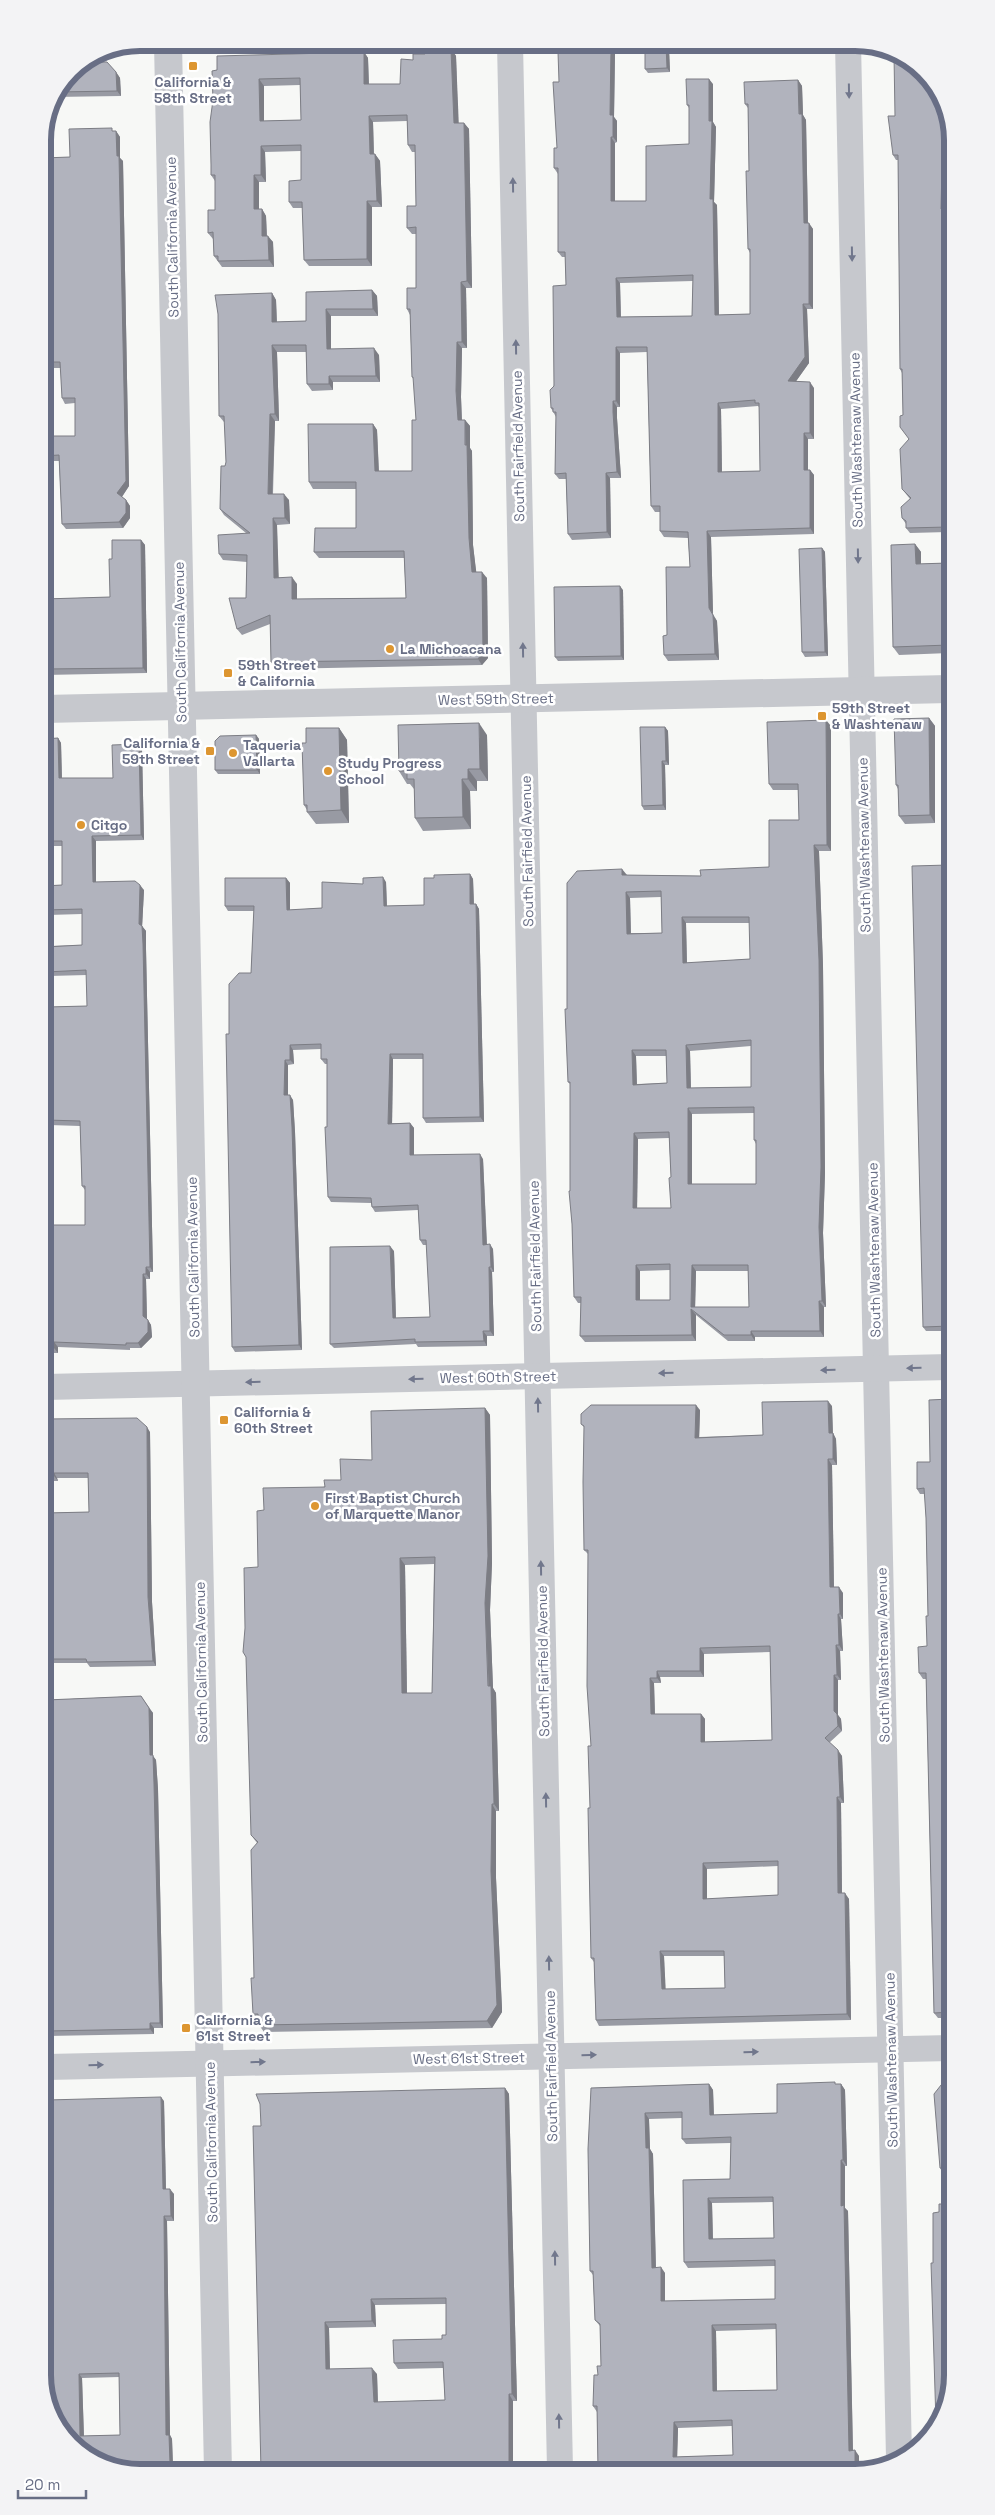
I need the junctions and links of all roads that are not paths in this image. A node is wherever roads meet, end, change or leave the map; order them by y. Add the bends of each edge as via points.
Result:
1 (168, 51) edge
2 (510, 51) edge
3 (848, 51) edge
4 (944, 689) edge
5 (861, 691) junction
6 (524, 698) junction
7 (181, 706) junction
8 (51, 709) edge
9 (944, 1367) edge
10 (877, 1369) junction
11 (538, 1376) junction
12 (195, 1383) junction
13 (51, 1387) edge
14 (944, 2048) edge
15 (891, 2049) junction
16 (551, 2056) junction
17 (209, 2063) junction
18 (51, 2066) edge
19 (899, 2452) edge
20 (218, 2464) edge
21 (560, 2464) edge

1 - 7 street, South California Avenue
6 -> 2 street, South Fairfield Avenue
3 -> 5 street, South Washtenaw Avenue
4 - 5 street, West 59th Street
5 - 6 street, West 59th Street
5 - 10 street, South Washtenaw Avenue
6 - 7 street, West 59th Street
6 - 11 street, South Fairfield Avenue
7 - 8 street, West 59th Street
7 - 12 street, South California Avenue
9 -> 10 street, West 60th Street
10 -> 11 street, West 60th Street
10 - 15 street, South Washtenaw Avenue
11 -> 12 street, West 60th Street
16 -> 11 street, South Fairfield Avenue
12 - 13 street, West 60th Street
12 - 17 street, South California Avenue
14 - 15 street, West 61st Street
16 -> 15 street, West 61st Street
15 - 19 street, South Washtenaw Avenue
17 -> 16 street, West 61st Street
21 -> 16 street, South Fairfield Avenue
18 -> 17 street, West 61st Street
17 - 20 street, South California Avenue

